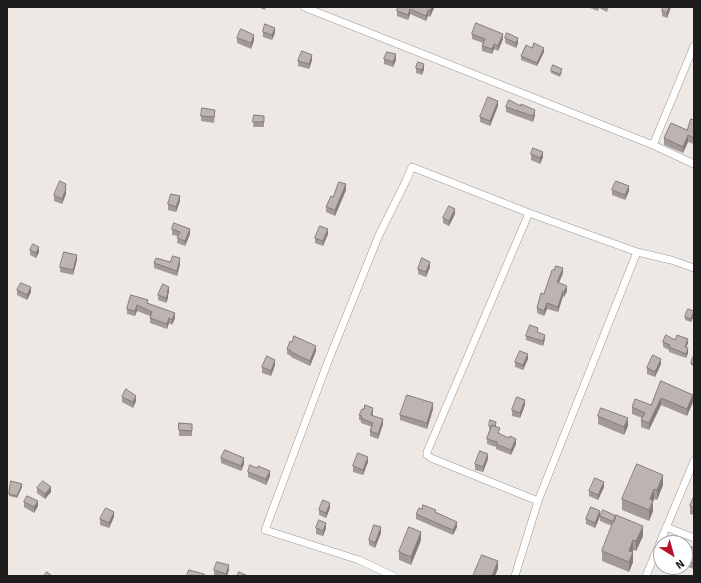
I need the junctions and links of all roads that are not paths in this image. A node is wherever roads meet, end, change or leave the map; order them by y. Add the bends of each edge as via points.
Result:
1 (304, 7) edge
2 (694, 46) edge
3 (653, 145) junction
4 (694, 164) edge
5 (529, 213) junction
6 (637, 252) junction
7 (694, 268) edge
8 (694, 461) edge
9 (538, 501) junction
10 (666, 527) junction
11 (694, 538) edge
12 (393, 576) edge
13 (515, 576) edge
14 (646, 576) edge

1 - 3 street
2 - 3 street
3 - 4 street
5 - 6 street
5 - 9 street via 426,452 428,457
5 - 12 street via 412,167 379,235 329,359 265,530 360,560
6 - 7 street
6 - 9 street
8 - 10 street
9 - 13 street
10 - 11 street
10 - 14 street

